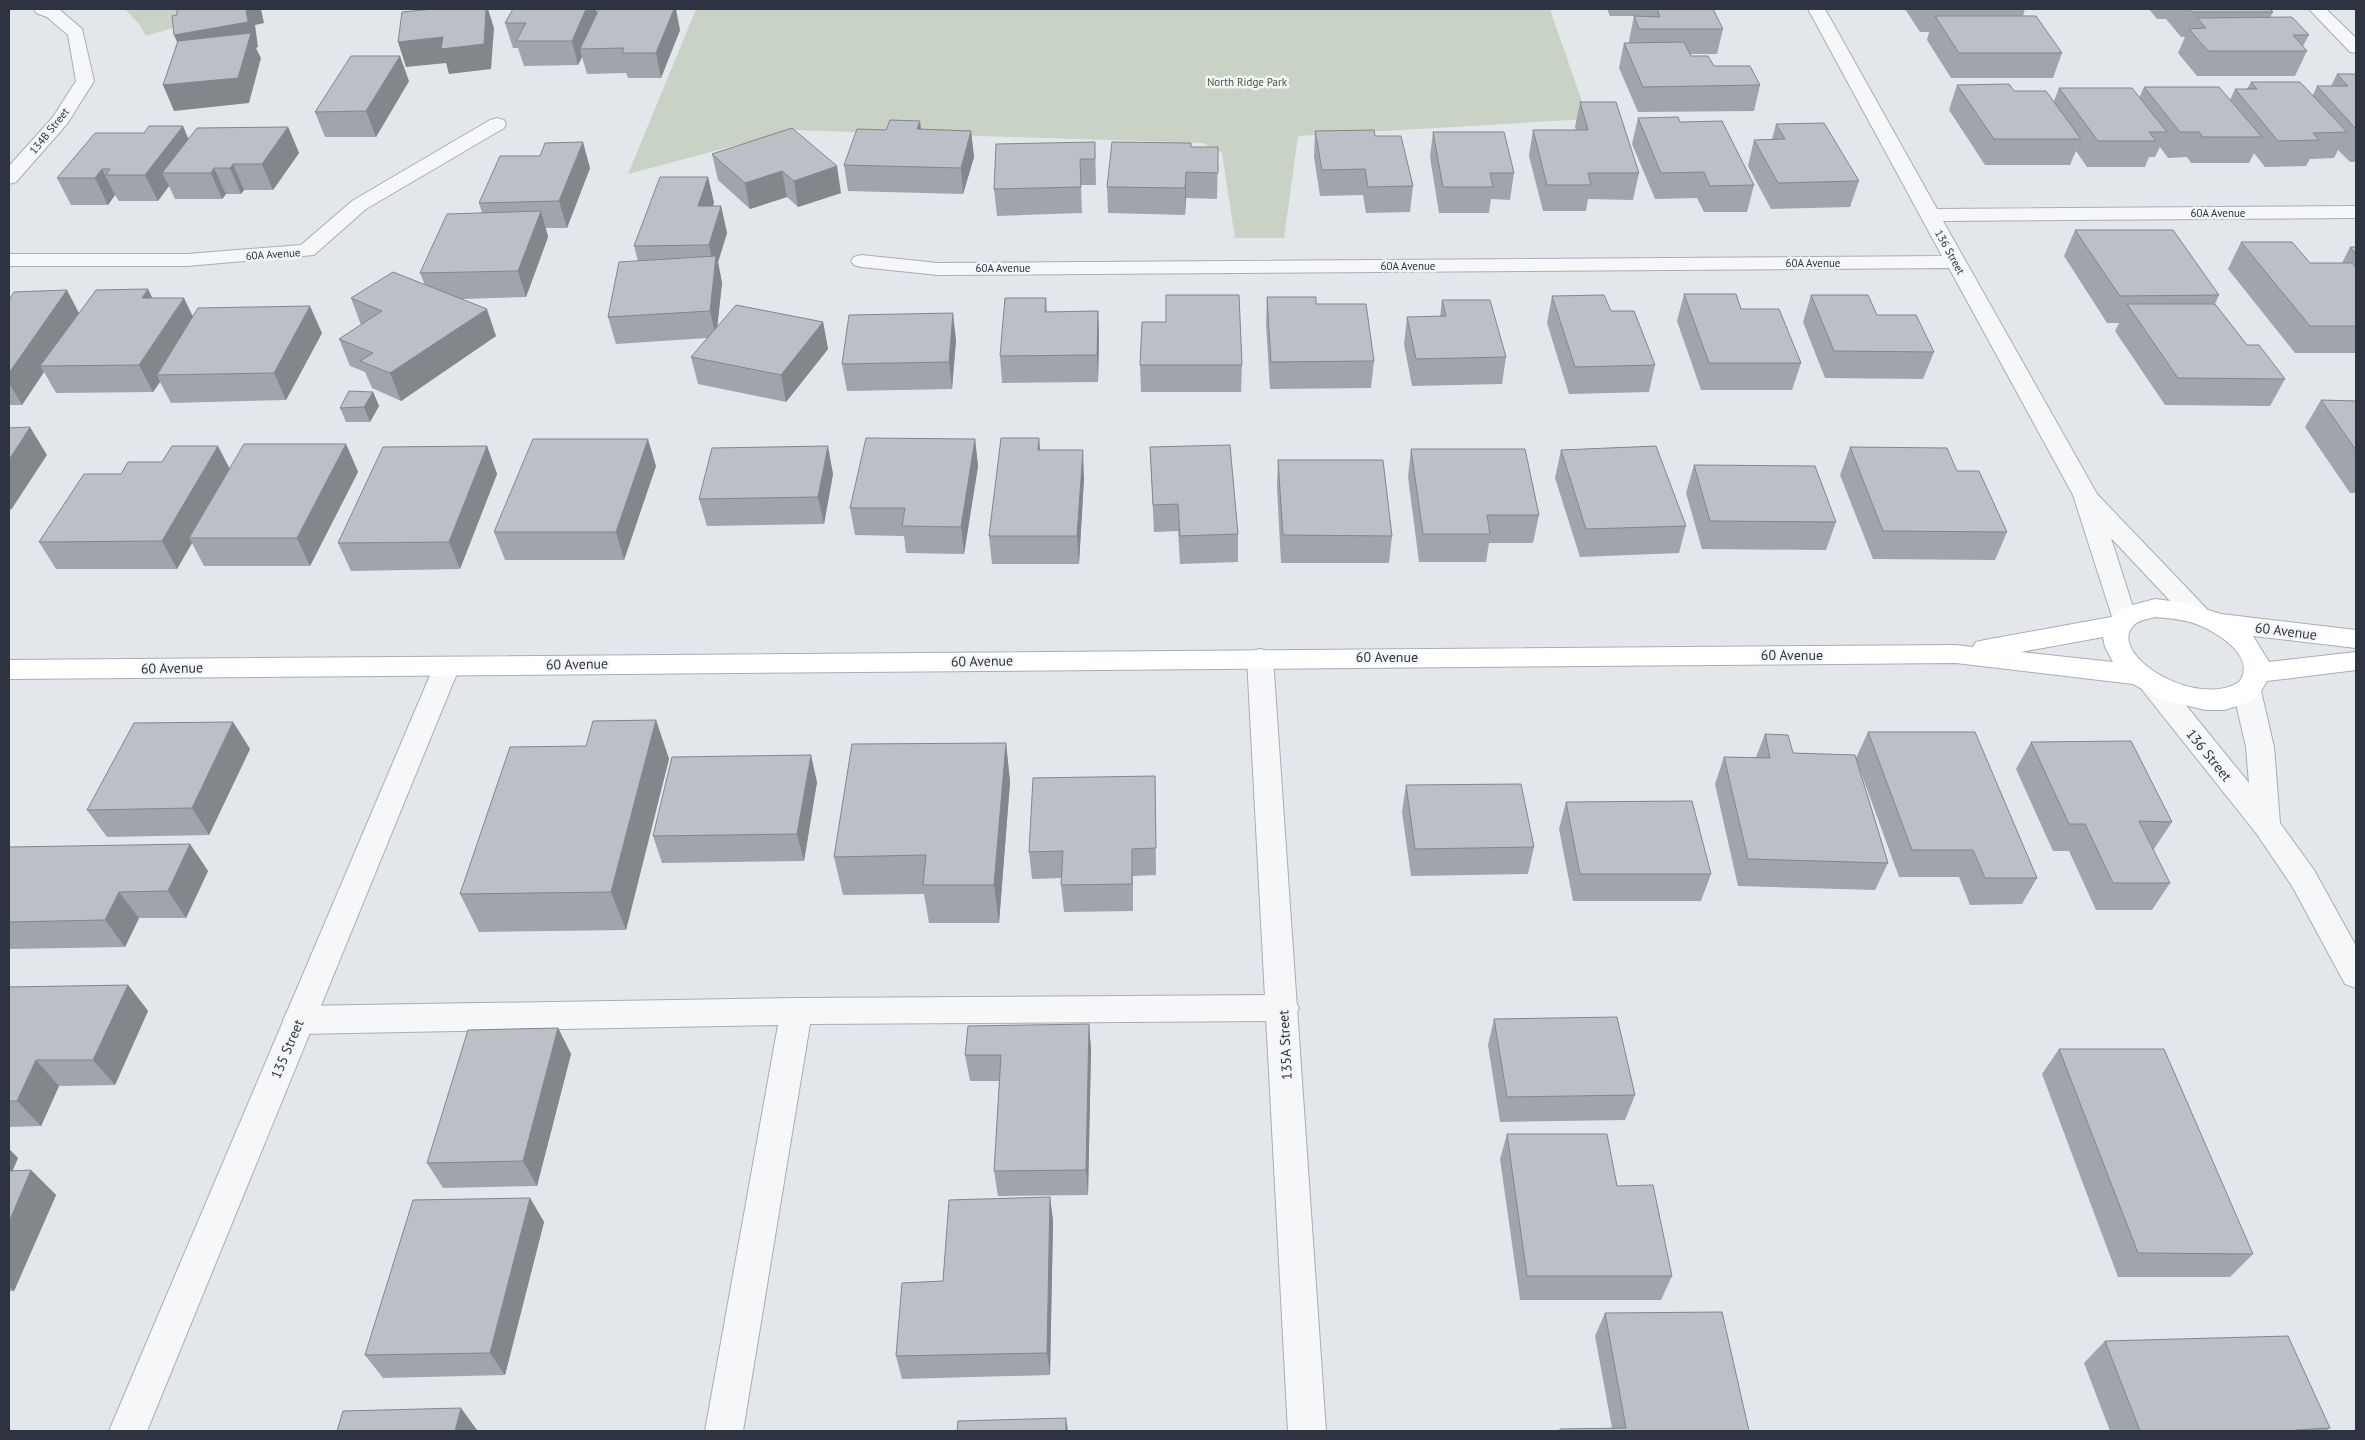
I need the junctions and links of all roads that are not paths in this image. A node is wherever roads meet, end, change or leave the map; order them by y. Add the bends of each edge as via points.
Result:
1 (42, 9) edge
2 (1816, 9) edge
3 (2317, 9) edge
4 (2356, 48) edge
5 (497, 124) dead end
6 (9, 178) edge
7 (2356, 212) edge
8 (1930, 215) junction
9 (9, 260) edge
10 (861, 261) dead end
11 (1955, 262) junction
12 (2085, 495) junction
13 (2207, 618) junction
14 (2122, 623) junction
15 (2356, 639) edge
16 (1956, 654) junction
17 (1260, 658) junction
18 (2356, 661) edge
19 (447, 666) junction
20 (9, 670) edge
21 (2146, 680) junction
22 (2252, 682) junction
23 (2266, 824) junction
24 (2356, 975) edge
25 (1283, 1008) junction
26 (796, 1011) junction
27 (299, 1020) junction
28 (128, 1431) edge
29 (724, 1431) edge
30 (1307, 1431) edge

1 - 6 street, 134B Street via 53,13 76,33 84,81 60,120
2 - 8 street, 136 Street
3 - 4 street
5 - 9 street, 60A Avenue via 359,205 307,251 187,260
7 - 8 street, 60A Avenue
8 - 11 street, 136 Street
10 - 11 street, 60A Avenue via 938,269
11 - 12 street, 136 Street
12 - 13 street, 136 Street
12 - 14 street, 136 Street
13 - 14 street via 2176,609 2155,608 2137,612
13 - 15 street, 60 Avenue
13 - 22 street via 2234,633 2247,646 2256,660
14 - 16 street, 60 Avenue
14 - 21 street via 2116,637 2119,650 2127,663
16 - 17 street, 60 Avenue
16 - 21 street, 60 Avenue
17 - 19 street, 60 Avenue
17 - 25 street, 135A Street
18 - 22 street
19 - 20 street, 60 Avenue
19 - 27 street, 135 Street
21 - 22 street via 2194,699 2216,701 2234,698
21 - 23 street, 136 Street
22 - 23 street, 136 Street
23 - 24 street, 136 Street via 2303,878
25 - 26 street
25 - 30 street, 135A Street
26 - 27 street
26 - 29 street
27 - 28 street, 135 Street

